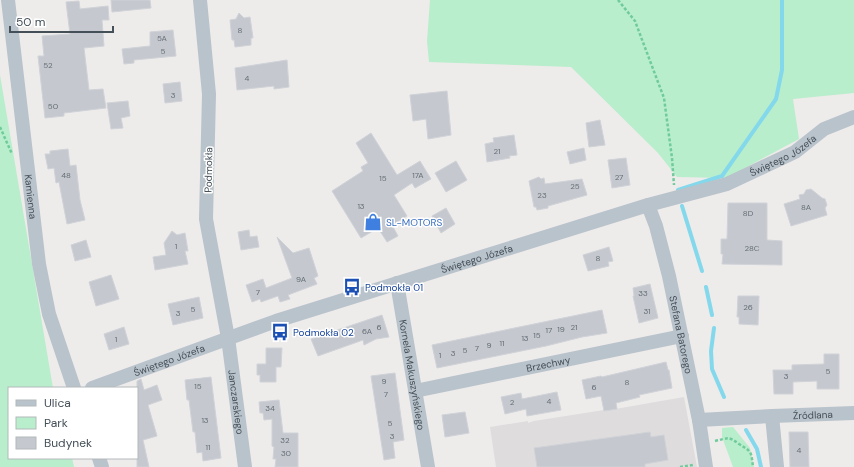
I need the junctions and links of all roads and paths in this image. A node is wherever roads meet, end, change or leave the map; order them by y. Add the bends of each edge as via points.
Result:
1 (8, 0) edge
2 (200, 0) edge
3 (618, 0) edge
4 (854, 117) edge
5 (674, 197) junction
6 (648, 205) junction
7 (397, 283) junction
8 (682, 336) junction
9 (228, 338) junction
10 (74, 387) edge
11 (95, 387) edge
12 (415, 390) junction
13 (854, 413) edge
14 (772, 416) junction
15 (699, 420) junction
16 (703, 444) junction
17 (245, 467) edge
18 (428, 467) edge
19 (706, 467) edge
20 (752, 467) edge
21 (777, 467) edge

1 - 10 street, Kamienna via 38,264 49,314
2 - 9 street, Podmokła via 209,94 206,220
3 - 5 path via 635,21 664,98
4 - 5 street, Świętego Józefa via 824,129 795,152 727,184
5 - 6 street, Świętego Józefa
6 - 7 street, Świętego Józefa
6 - 8 street, Stefana Batorego via 669,276
7 - 9 street, Świętego Józefa
7 - 12 street, Kornela Makuszyńskiego
8 - 12 street, Brzechwy
8 - 15 street, Stefana Batorego
9 - 11 street, Świętego Józefa
9 - 17 street, Janczarskiego
12 - 18 street, Kornela Makuszyńskiego
13 - 14 street, Źródlana
14 - 15 street, Źródlana
14 - 21 street
15 - 16 street, Stefana Batorego
16 - 19 street, Stefana Batorego
16 - 20 path via 736,440 750,452

